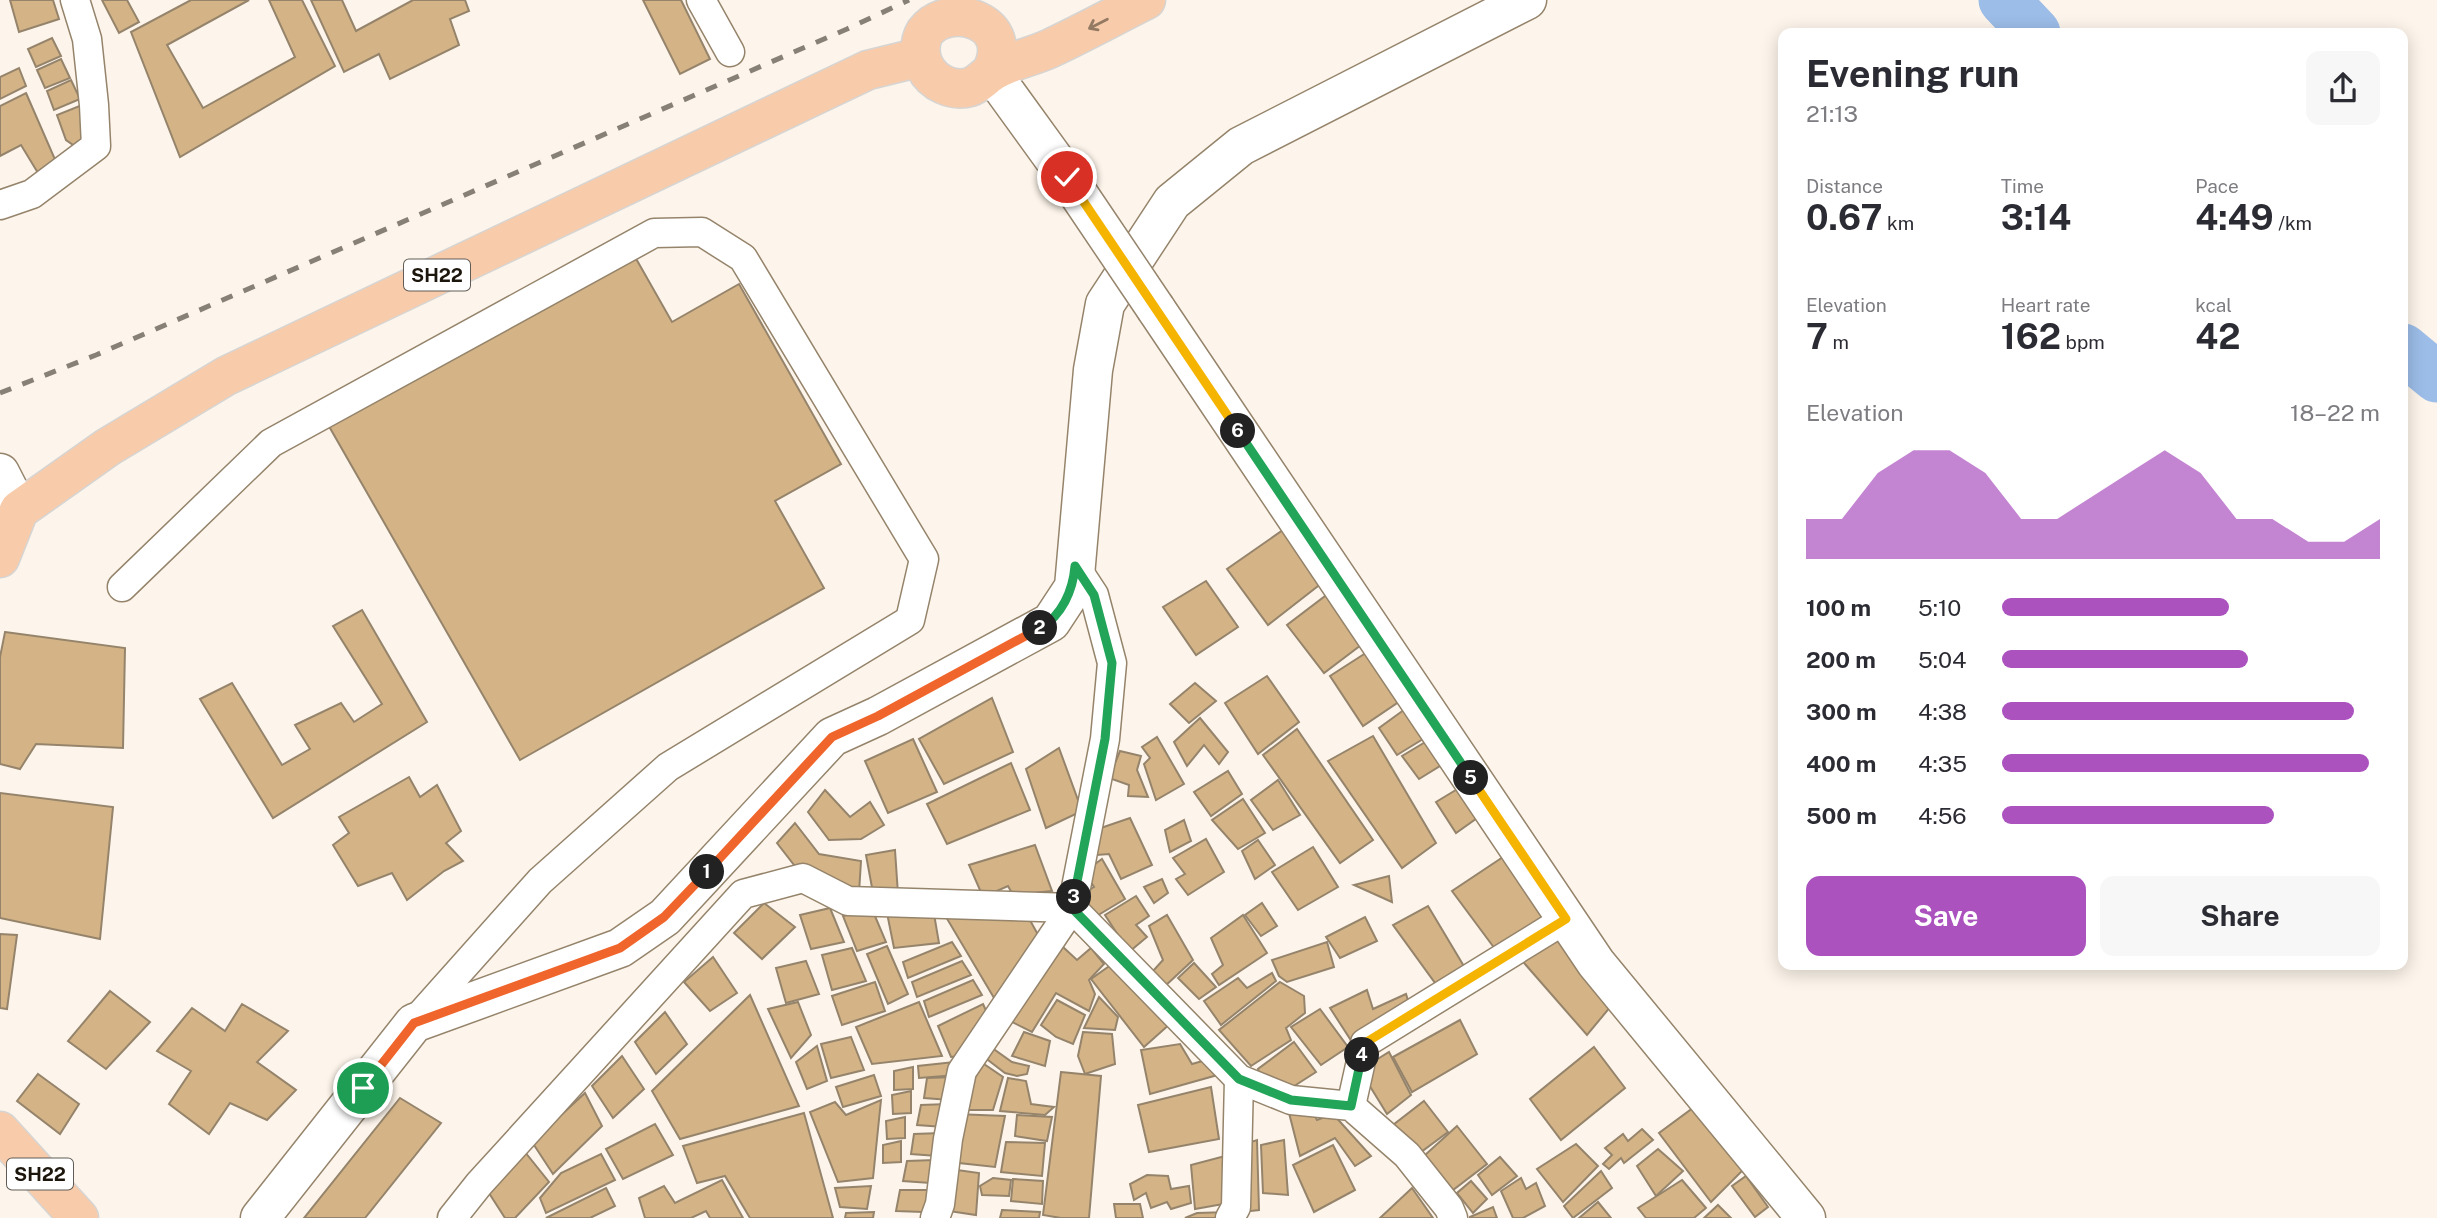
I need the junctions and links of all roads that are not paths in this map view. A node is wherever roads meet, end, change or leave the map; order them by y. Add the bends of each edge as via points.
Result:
1 (75, 0) edge
2 (701, 0) edge
3 (1146, 0) edge
4 (1527, 0) edge
5 (989, 8) edge
6 (730, 52) dead end
7 (921, 57) junction
8 (991, 72) junction
9 (0, 205) edge
10 (0, 473) edge
11 (10, 511) edge
12 (0, 558) edge
13 (1075, 566) junction
14 (122, 587) dead end
15 (1072, 908) junction
16 (1566, 919) junction
17 (414, 1023) junction
18 (1239, 1079) junction
19 (1351, 1106) junction
20 (0, 1131) edge
21 (67, 1213) edge
22 (260, 1218) edge
23 (452, 1218) edge
24 (935, 1218) edge
25 (1230, 1218) edge
26 (1453, 1218) edge
27 (1805, 1218) edge

1 - 9 street via 87,39 96,146 33,194
2 - 6 street
3 -> 8 main road via 1050,49
4 - 13 street via 1241,146 1172,202 1105,304 1093,370
5 - 7 main road via 954,11 932,22 924,32
5 - 8 main road via 989,24 998,48
7 - 8 main road via 925,69 944,86 970,87
7 - 11 main road, SH22 via 868,70 226,376
8 - 16 street, bridge via 1067,177
10 - 11 street
11 - 12 main road
13 - 15 street via 1094,595 1112,663 1105,739
13 - 17 street via 1074,587 1051,622 832,737 664,917 620,948
14 - 17 street via 271,443 654,233 702,232 743,258 924,559 911,620 668,767 540,881
15 - 18 street
15 - 23 street via 848,901 803,878 743,894
15 - 24 street via 962,1071
16 - 19 street via 1365,1043
16 - 27 street via 1596,963
17 - 22 street
18 - 19 street via 1291,1100
18 - 25 street via 1236,1207
19 - 26 street via 1407,1155
20 - 21 main road, SH22

